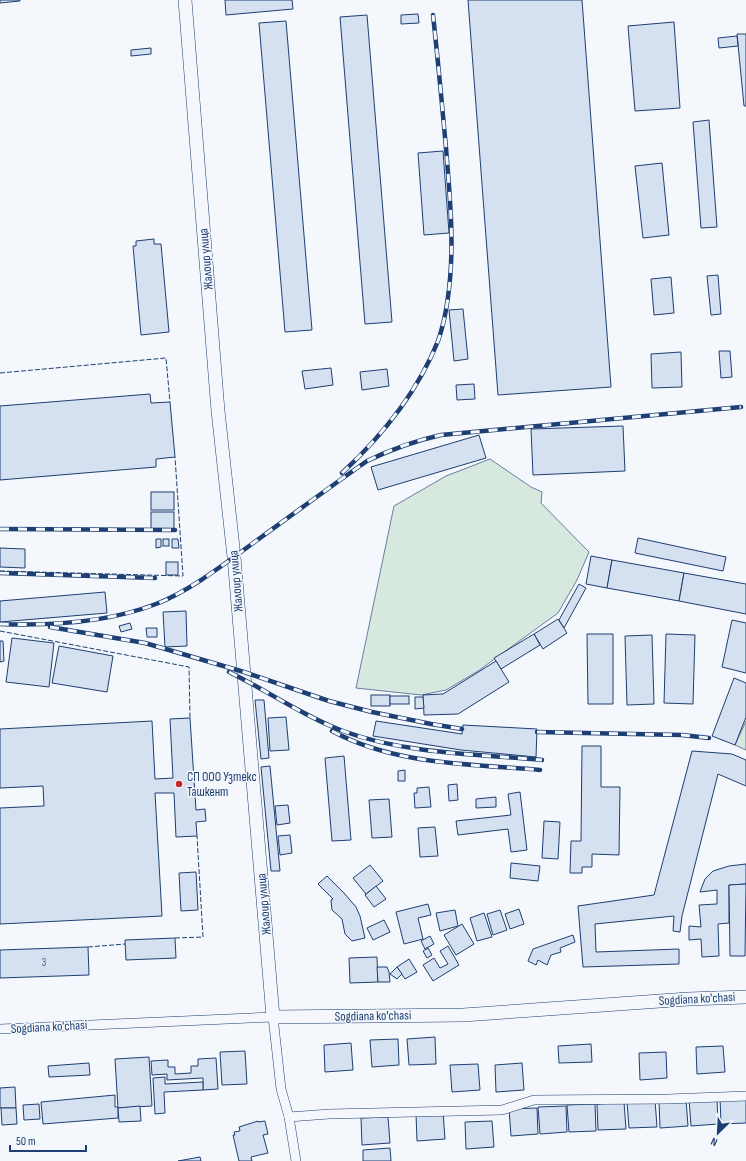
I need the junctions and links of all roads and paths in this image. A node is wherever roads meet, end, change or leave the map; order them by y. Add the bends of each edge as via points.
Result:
1 (185, 0) edge
2 (746, 997) edge
3 (273, 1017) junction
4 (0, 1029) edge
5 (746, 1096) edge
6 (289, 1118) junction
7 (296, 1161) edge

1 - 3 street, Жалоир улица via 218,411
2 - 3 street, Sogdiana ko'chasi via 463,1015
3 - 4 street, Sogdiana ko'chasi
3 - 6 street, Жалоир улица via 281,1089
5 - 6 street via 534,1100 502,1110 329,1114
6 - 7 street, Жалоир улица

